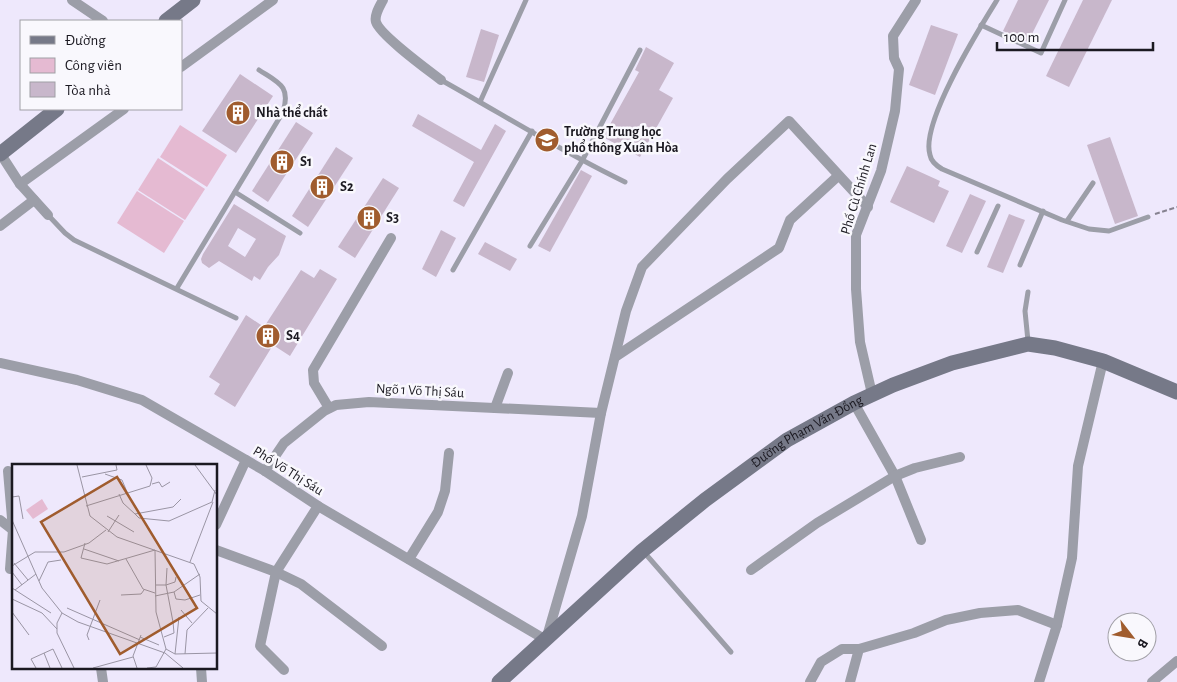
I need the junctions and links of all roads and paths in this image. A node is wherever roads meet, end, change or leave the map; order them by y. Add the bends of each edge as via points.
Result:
1 (72, 0) edge
2 (193, 0) edge
3 (273, 0) edge
4 (383, 0) edge
5 (526, 0) edge
6 (916, 0) edge
7 (997, 0) edge
8 (1066, 0) edge
9 (102, 20) edge
10 (167, 20) edge
11 (981, 25) junction
12 (640, 50) dead end
13 (182, 66) edge
14 (259, 70) dead end
15 (441, 80) joint
16 (480, 102) junction
17 (56, 110) edge
18 (123, 110) edge
19 (532, 132) junction
20 (0, 153) edge
21 (582, 161) junction
22 (838, 176) junction
23 (625, 182) dead end
24 (1093, 183) dead end
25 (20, 184) junction
26 (234, 192) junction
27 (34, 200) junction
28 (998, 206) dead end
29 (868, 207) junction
30 (1177, 207) edge
31 (1043, 211) junction
32 (48, 215) joint
33 (1148, 217) joint
34 (1067, 221) junction
35 (0, 226) edge
36 (300, 233) dead end
37 (391, 238) dead end
38 (530, 246) dead end
39 (976, 252) dead end
40 (1020, 265) dead end
41 (453, 270) dead end
42 (177, 288) junction
43 (1028, 292) dead end
44 (236, 318) dead end
45 (1028, 344) junction
46 (615, 358) junction
47 (1103, 361) junction
48 (0, 363) edge
49 (508, 373) dead end
50 (868, 379) junction
51 (893, 384) junction
52 (1177, 392) edge
53 (872, 394) junction
54 (854, 402) junction
55 (329, 408) junction
56 (495, 408) junction
57 (601, 413) junction
58 (449, 453) dead end
59 (960, 457) dead end
60 (246, 460) junction
61 (7, 470) edge
62 (265, 471) junction
63 (895, 476) junction
64 (318, 506) junction
65 (0, 520) edge
66 (12, 520) edge
67 (218, 521) edge
68 (12, 529) edge
69 (12, 538) edge
70 (921, 540) dead end
71 (218, 551) edge
72 (642, 551) junction
73 (409, 560) junction
74 (8, 570) edge
75 (751, 570) dead end
76 (276, 572) junction
77 (1057, 625) junction
78 (546, 640) junction
79 (382, 646) dead end
80 (860, 649) junction
81 (731, 652) dead end
82 (1177, 661) edge
83 (284, 670) dead end
84 (499, 682) edge
85 (810, 682) edge
86 (850, 682) edge
87 (1040, 682) edge
88 (1152, 682) edge

1 - 9 street
2 - 10 street
3 - 13 street
4 - 15 street via 376,17 378,26
5 - 16 lane
6 - 29 street, Phố Cù Chính Lan via 893,36 894,58 899,69 895,111 881,171
7 - 11 lane
8 - 11 lane via 1041,53
11 - 31 lane via 942,99 930,136 930,156 942,169
12 - 21 lane
14 - 26 lane via 284,88 286,103
15 - 16 lane
16 - 19 lane
17 - 20 street
18 - 25 street
19 - 21 lane
19 - 41 lane
20 - 25 street
21 - 23 lane
21 - 38 lane
22 - 29 street
22 - 46 street via 790,220 779,248
22 - 46 street via 789,121 727,179 642,267 626,311
24 - 34 lane
25 - 27 street
26 - 36 lane
26 - 42 lane
27 - 32 street
27 - 35 street
28 - 39 lane
29 - 50 street, Phố Cù Chính Lan via 856,235 860,342
30 - 33 path
31 - 34 lane
31 - 40 lane
32 - 42 lane via 74,240
33 - 34 lane via 1109,231 1089,229
37 - 55 street via 313,370 314,383
42 - 44 lane
43 - 45 lane via 1025,312
45 - 47 street, Đường Phạm Văn Đồng
45 - 51 street, Đường Phạm Văn Đồng via 952,363
46 - 57 street
47 - 52 street, Đường Phạm Văn Đồng
47 - 77 street via 1078,466 1072,558
48 - 60 street, Phố Võ Thị Sáu via 76,380 142,400
49 - 56 street
50 - 51 street
50 - 53 street, Phố Cù Chính Lan
51 - 53 street, Đường Phạm Văn Đồng
53 - 54 street, Đường Phạm Văn Đồng
54 - 63 street
54 - 72 street, Đường Phạm Văn Đồng via 787,440
55 - 56 street, Ngõ 1 Võ Thị Sáu via 369,402
55 - 62 street, Ngõ 1 Võ Thị Sáu via 284,443
56 - 57 street, Ngõ 1 Võ Thị Sáu
57 - 78 street via 582,516
58 - 73 street via 438,512
59 - 63 street
60 - 62 street, Phố Võ Thị Sáu
60 - 67 street
61 - 66 street
62 - 64 street, Phố Võ Thị Sáu
63 - 70 street
63 - 75 street via 816,523
64 - 73 street, Phố Võ Thị Sáu
64 - 76 street
65 - 68 street
69 - 74 street
71 - 76 street
72 - 78 street, Đường Phạm Văn Đồng
72 - 81 lane
73 - 78 street, Phố Võ Thị Sáu
76 - 79 street via 307,588
76 - 83 street via 260,646
77 - 80 street via 1018,610 980,613 946,620
77 - 87 street
78 - 84 street, Đường Phạm Văn Đồng
80 - 85 street via 842,649 821,662
80 - 86 street
82 - 88 street

